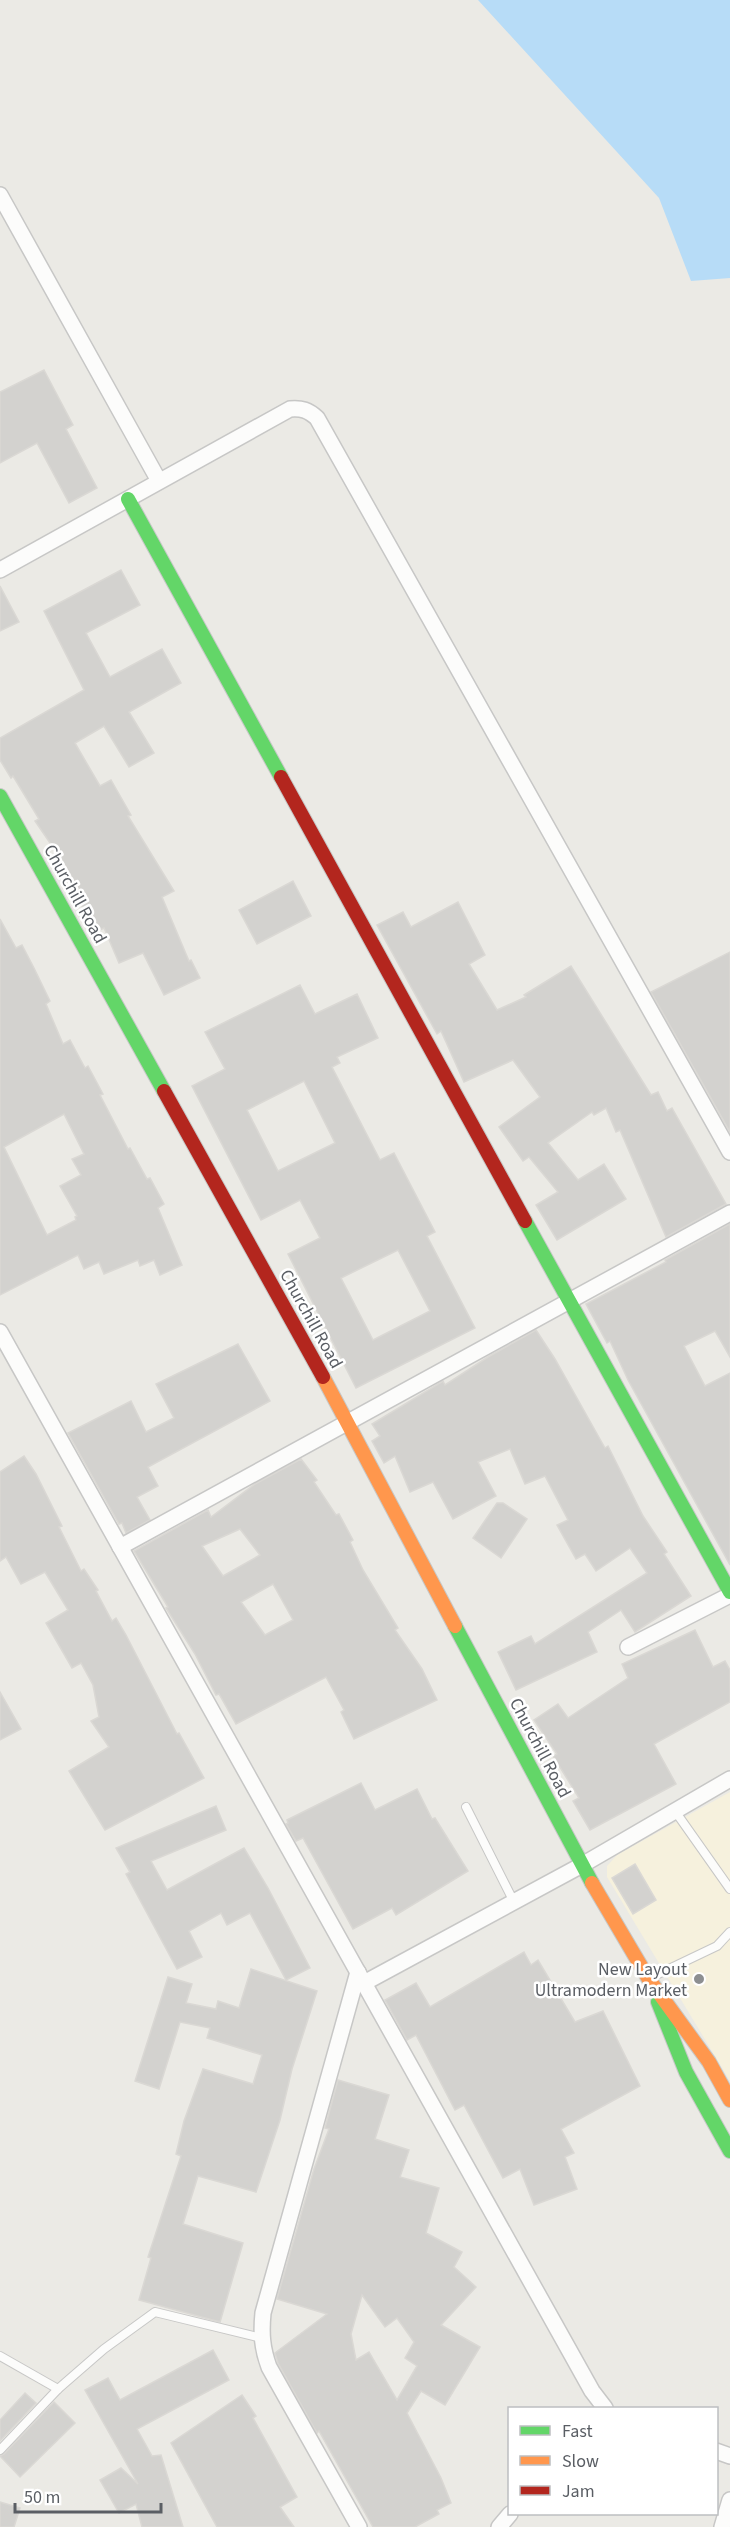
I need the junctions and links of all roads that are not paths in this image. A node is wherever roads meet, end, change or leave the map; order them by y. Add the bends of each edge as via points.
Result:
1 (0, 195) edge
2 (159, 482) junction
3 (128, 499) junction
4 (0, 570) edge
5 (0, 796) edge
6 (730, 1152) edge
7 (730, 1213) edge
8 (572, 1301) junction
9 (0, 1332) edge
10 (348, 1423) junction
11 (120, 1547) junction
12 (730, 1594) edge
13 (628, 1647) dead end
14 (730, 1779) edge
15 (466, 1807) dead end
16 (675, 1811) junction
17 (582, 1865) junction
18 (730, 1889) edge
19 (514, 1902) junction
20 (730, 1932) edge
21 (361, 1977) junction
22 (649, 1980) junction
23 (730, 2100) edge
24 (730, 2151) edge
25 (261, 2338) junction
26 (0, 2356) edge
27 (58, 2389) junction
28 (598, 2406) edge
29 (0, 2450) edge
30 (730, 2500) edge
31 (509, 2515) edge
32 (360, 2527) edge
33 (499, 2527) edge
34 (722, 2527) edge

1 - 2 street
2 - 3 street
2 - 6 street via 290,409 300,408 317,418
3 - 4 street
3 - 8 street
5 - 10 street, Churchill Road
7 - 8 street
8 - 10 street
8 - 12 street
9 - 11 street
10 - 11 street
10 - 17 street, Churchill Road
11 - 21 street
12 - 13 street
14 - 16 street
15 - 19 lane
16 - 17 street
16 - 18 lane
17 - 19 street
17 - 22 street, Churchill Road
19 - 21 street
20 - 22 lane via 717,1946
21 - 25 street via 262,2313
21 - 28 street
22 - 23 street via 709,2062
22 - 24 street via 686,2072
25 - 27 lane via 155,2312
25 - 32 street via 269,2367
26 - 27 lane
27 - 29 lane
30 - 34 street
31 - 33 street

